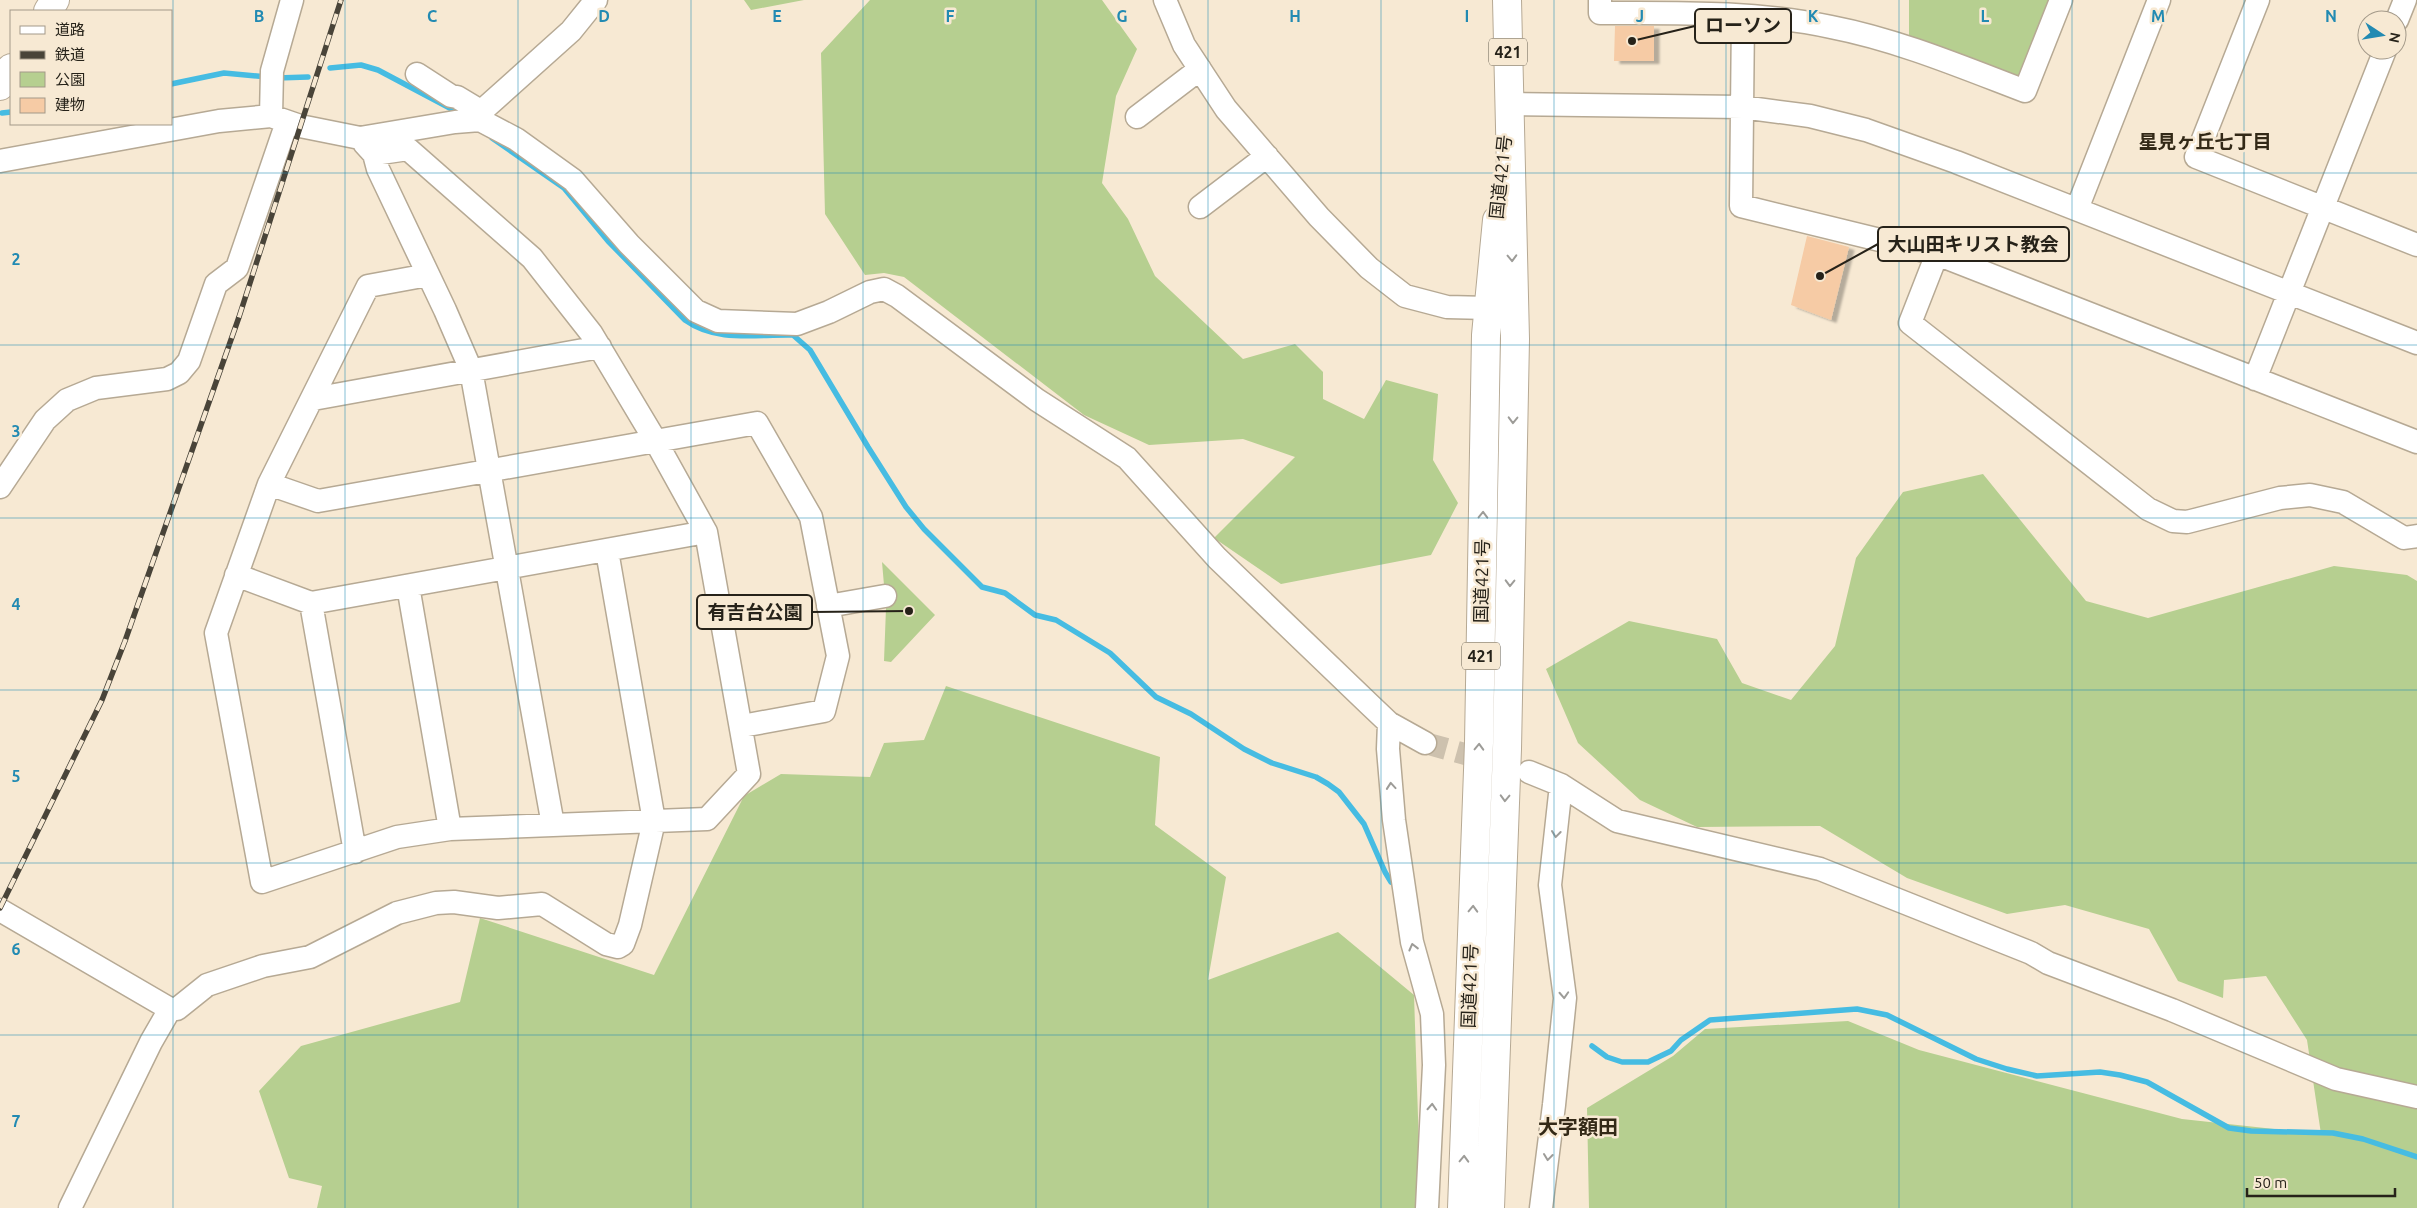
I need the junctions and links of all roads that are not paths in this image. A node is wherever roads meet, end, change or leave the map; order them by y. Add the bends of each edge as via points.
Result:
1 (291, 0) edge
2 (596, 0) edge
3 (1165, 0) edge
4 (1507, 0) edge
5 (1600, 0) edge
6 (2061, 0) edge
7 (2159, 0) edge
8 (2258, 0) edge
9 (1743, 16) junction
10 (2381, 60) edge
11 (1200, 69) junction
12 (10, 70) edge
13 (416, 74) dead end
14 (0, 86) edge
15 (1508, 104) junction
16 (1742, 107) junction
17 (480, 117) junction
18 (1137, 117) dead end
19 (279, 119) junction
20 (367, 146) junction
21 (1267, 156) junction
22 (0, 161) edge
23 (1200, 207) dead end
24 (2324, 208) junction
25 (2077, 209) junction
26 (2417, 245) edge
27 (1937, 254) junction
28 (428, 275) junction
29 (2290, 293) junction
30 (1488, 308) junction
31 (2417, 343) edge
32 (600, 347) junction
33 (471, 370) junction
34 (2255, 379) junction
35 (313, 399) junction
36 (655, 440) junction
37 (2417, 442) edge
38 (490, 470) junction
39 (269, 484) junction
40 (0, 487) edge
41 (706, 532) junction
42 (2417, 536) edge
43 (607, 551) junction
44 (508, 568) junction
45 (236, 575) junction
46 (408, 586) junction
47 (885, 596) dead end
48 (311, 603) junction
49 (828, 606) junction
50 (1389, 722) junction
51 (742, 726) junction
52 (1425, 742) tunnel mouth
53 (1529, 772) dead end
54 (1562, 785) junction
55 (654, 821) junction
56 (553, 825) junction
57 (450, 828) junction
58 (355, 852) junction
59 (0, 910) edge
60 (170, 1009) junction
61 (2417, 1097) edge
62 (70, 1208) edge
63 (1427, 1208) edge
64 (1462, 1208) edge
65 (1490, 1208) edge
66 (1541, 1208) edge

1 - 19 street via 271,80
2 - 17 street via 572,31 484,109
3 - 11 street via 1184,44
4 - 15 main road, 国道421号 / 421
5 - 9 street via 1600,13
6 - 9 street via 2026,91 1940,58 1854,32
7 - 25 street
8 - 24 street via 2196,158
9 - 16 street
10 - 24 street
11 - 18 street
11 - 21 street via 1226,109
12 - 14 main road
13 - 17 street
15 - 16 street
15 - 30 main road, 国道421号 / 421
15 -> 65 main road, 国道421号 / 421 via 1514,359 1507,749
16 - 25 street via 1810,116 1866,130
16 - 27 street via 1741,206
17 - 20 street
17 - 50 street via 573,180 629,244 704,316 735,323 797,324 870,292 884,289 897,296 1037,400 1127,458 1217,558
19 - 20 street
19 - 22 street via 219,121
19 - 40 street via 237,268 216,284 189,361 179,373 167,379 96,388 67,400 45,420
20 - 28 street
20 - 32 street via 408,149 437,172 532,258
21 - 23 street
21 - 30 street via 1319,217 1369,268 1405,296 1447,307
24 - 26 street
24 - 29 street
25 - 29 street
27 - 34 street
27 - 42 street via 1910,323 2148,509 2173,521 2187,522 2280,498 2310,495 2343,502 2404,538
28 - 33 street
28 - 35 street via 368,286
29 - 31 street
29 - 34 street
64 -> 30 main road, 国道421号 / 421 via 1479,743
32 - 33 street
32 - 36 street
33 - 35 street
33 - 38 street
34 - 37 street
35 - 39 street
36 - 38 street
36 - 41 street
36 - 49 street via 757,423 811,517
38 - 39 street via 318,500
38 - 44 street
39 - 45 street
41 - 43 street
41 - 51 street
43 - 44 street
43 - 55 street
44 - 46 street
44 - 56 street
45 - 48 street
45 - 58 street via 216,633 262,882
46 - 48 street
46 - 57 street
47 - 49 street
48 - 58 street
49 - 51 street via 838,656 824,711
50 - 52 street
63 -> 50 street via 1434,1065 1432,1014 1412,942 1394,820
51 - 55 street via 749,774 707,819
53 - 54 street
54 - 61 street via 1617,821 1820,869 2179,1012 2336,1079
54 -> 66 street via 1550,885 1565,998
55 - 56 street
55 - 60 street via 627,938 618,947 606,944 542,904 498,908 436,903 397,913 310,957 263,966 214,982 177,1009
56 - 57 street
57 - 58 street via 397,837
59 - 60 street
60 - 62 street

